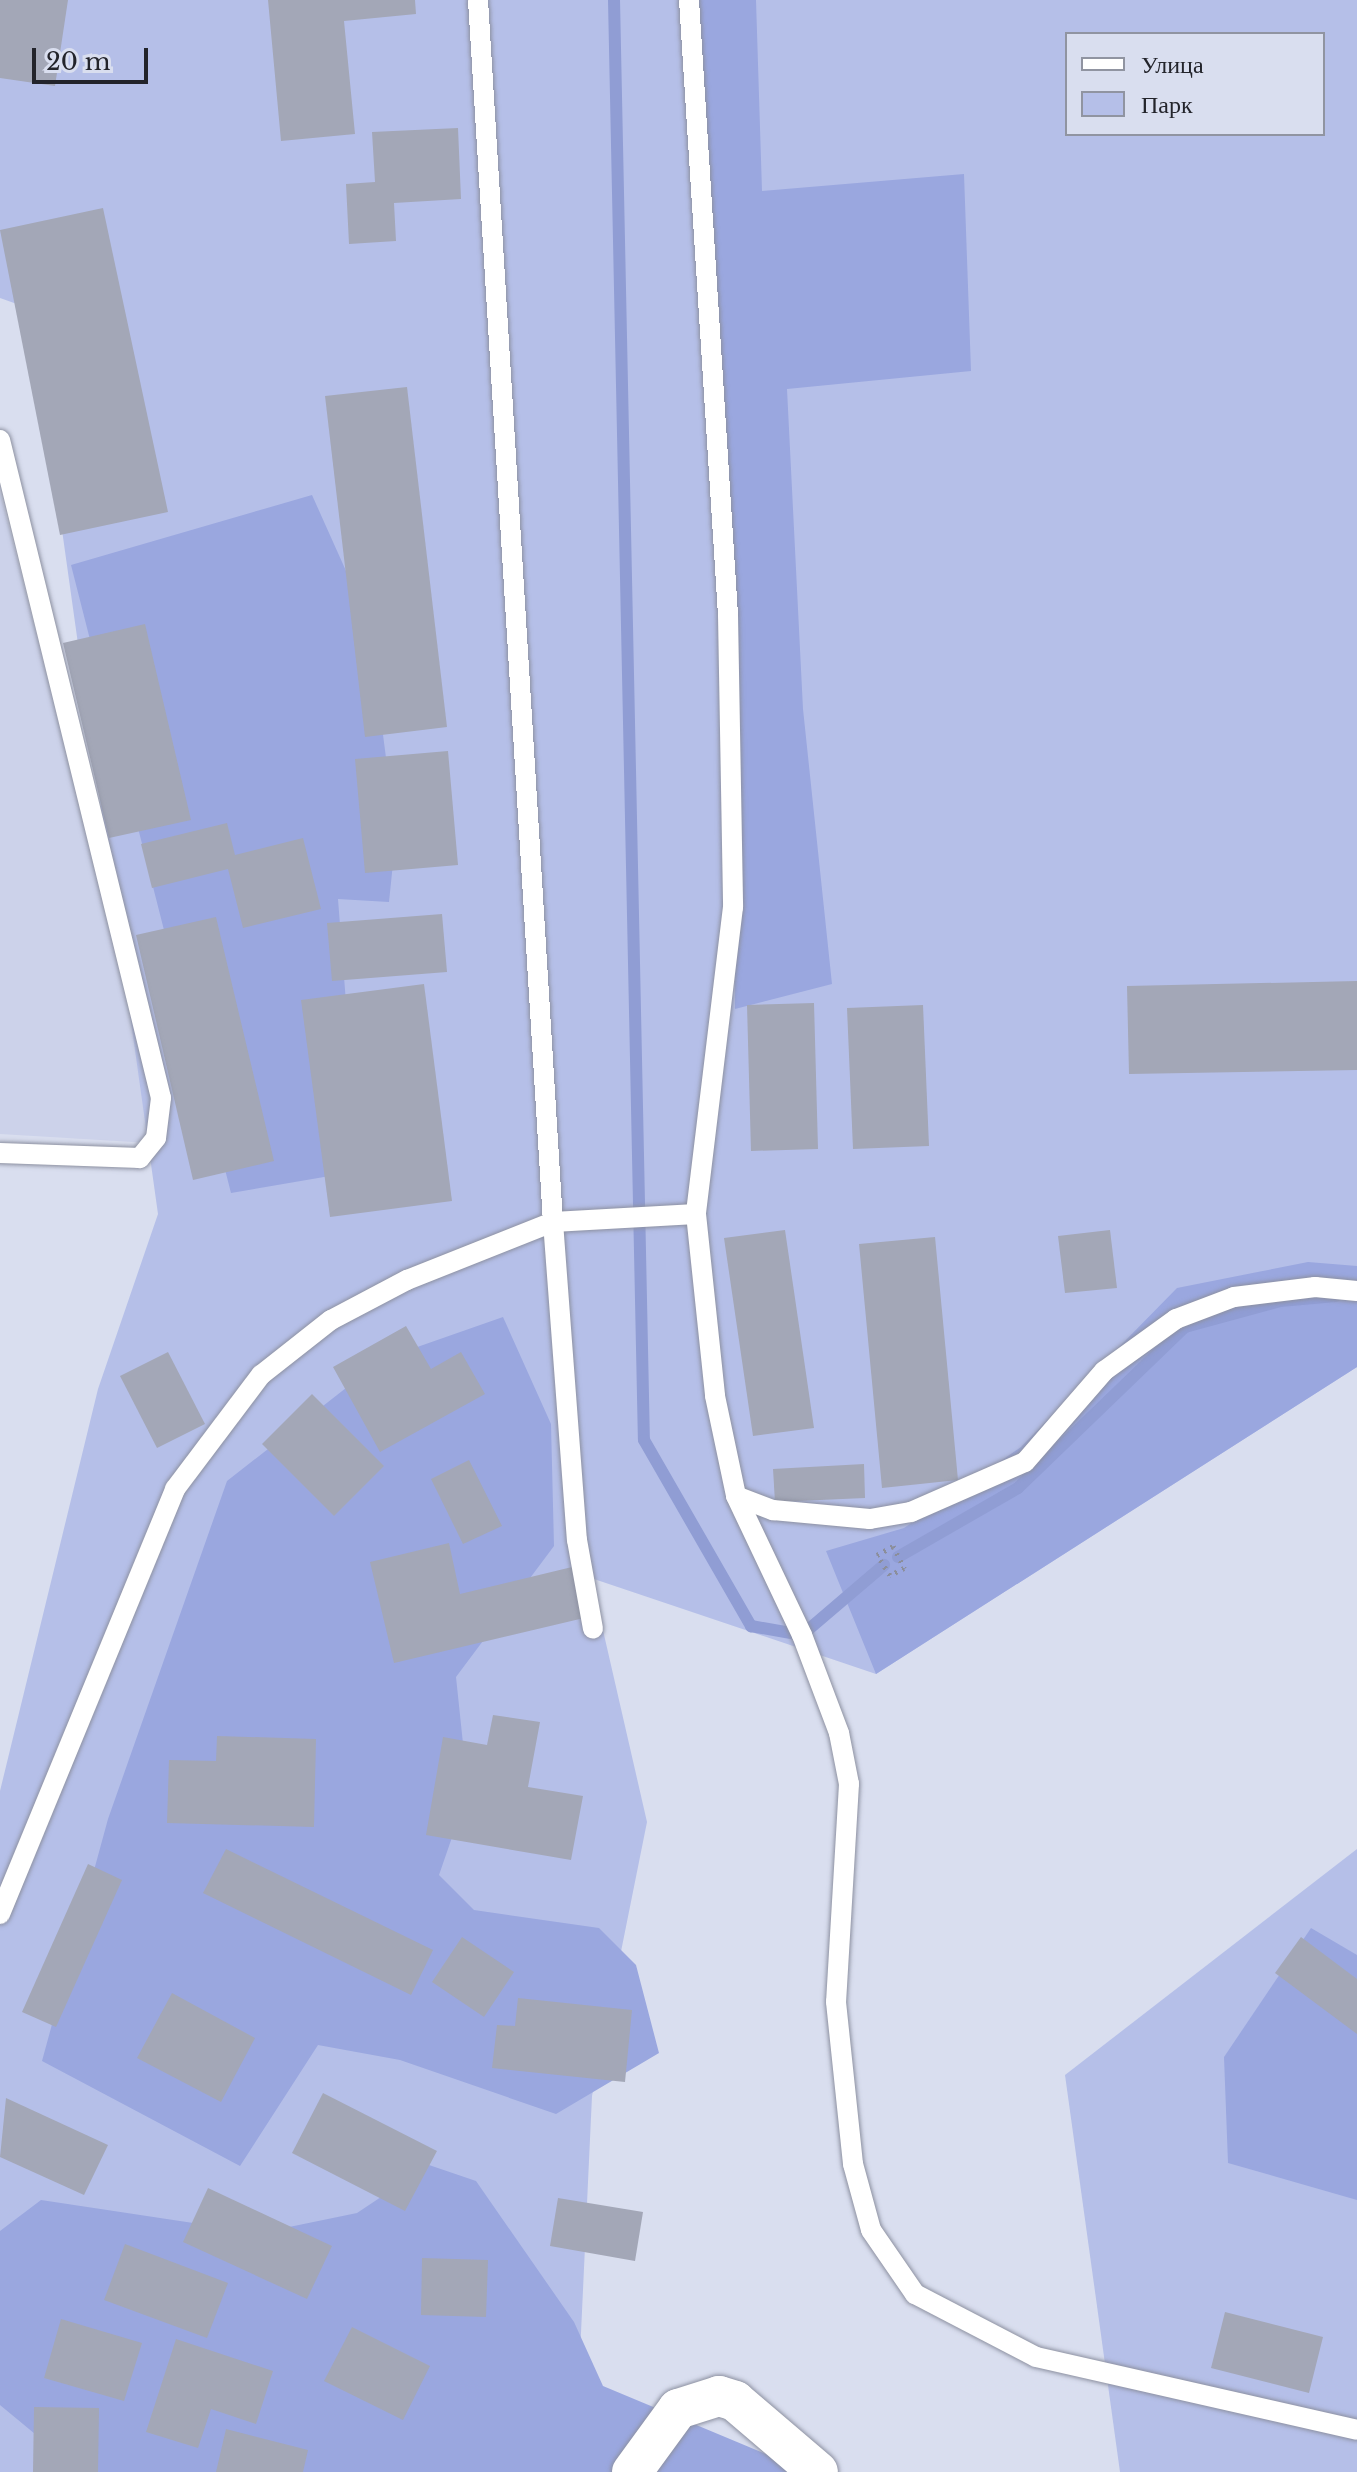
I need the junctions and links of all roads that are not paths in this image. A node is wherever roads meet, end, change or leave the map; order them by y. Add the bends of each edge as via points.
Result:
1 (478, 0) edge
2 (689, 0) edge
3 (0, 440) edge
4 (0, 1153) edge
5 (696, 1214) junction
6 (553, 1222) junction
7 (1357, 1291) edge
8 (736, 1496) junction
9 (593, 1629) dead end
10 (0, 1914) edge
11 (1357, 2430) edge
12 (632, 2472) edge
13 (818, 2472) edge

1 - 6 lane
2 - 5 lane via 728,615 733,907
3 - 4 lane via 161,1098 156,1138 140,1158
5 - 6 lane
5 - 8 lane via 715,1396
6 - 9 lane via 577,1540
6 - 10 lane via 407,1280 331,1320 261,1375 175,1489
7 - 8 lane via 1315,1287 1234,1297 1176,1319 1104,1371 1025,1462 911,1512 870,1519 773,1510
8 - 11 lane via 802,1635 842,1746 850,1853 836,2002 853,2164 871,2230 915,2294 1036,2357
12 - 13 street via 678,2409 719,2396 735,2401

